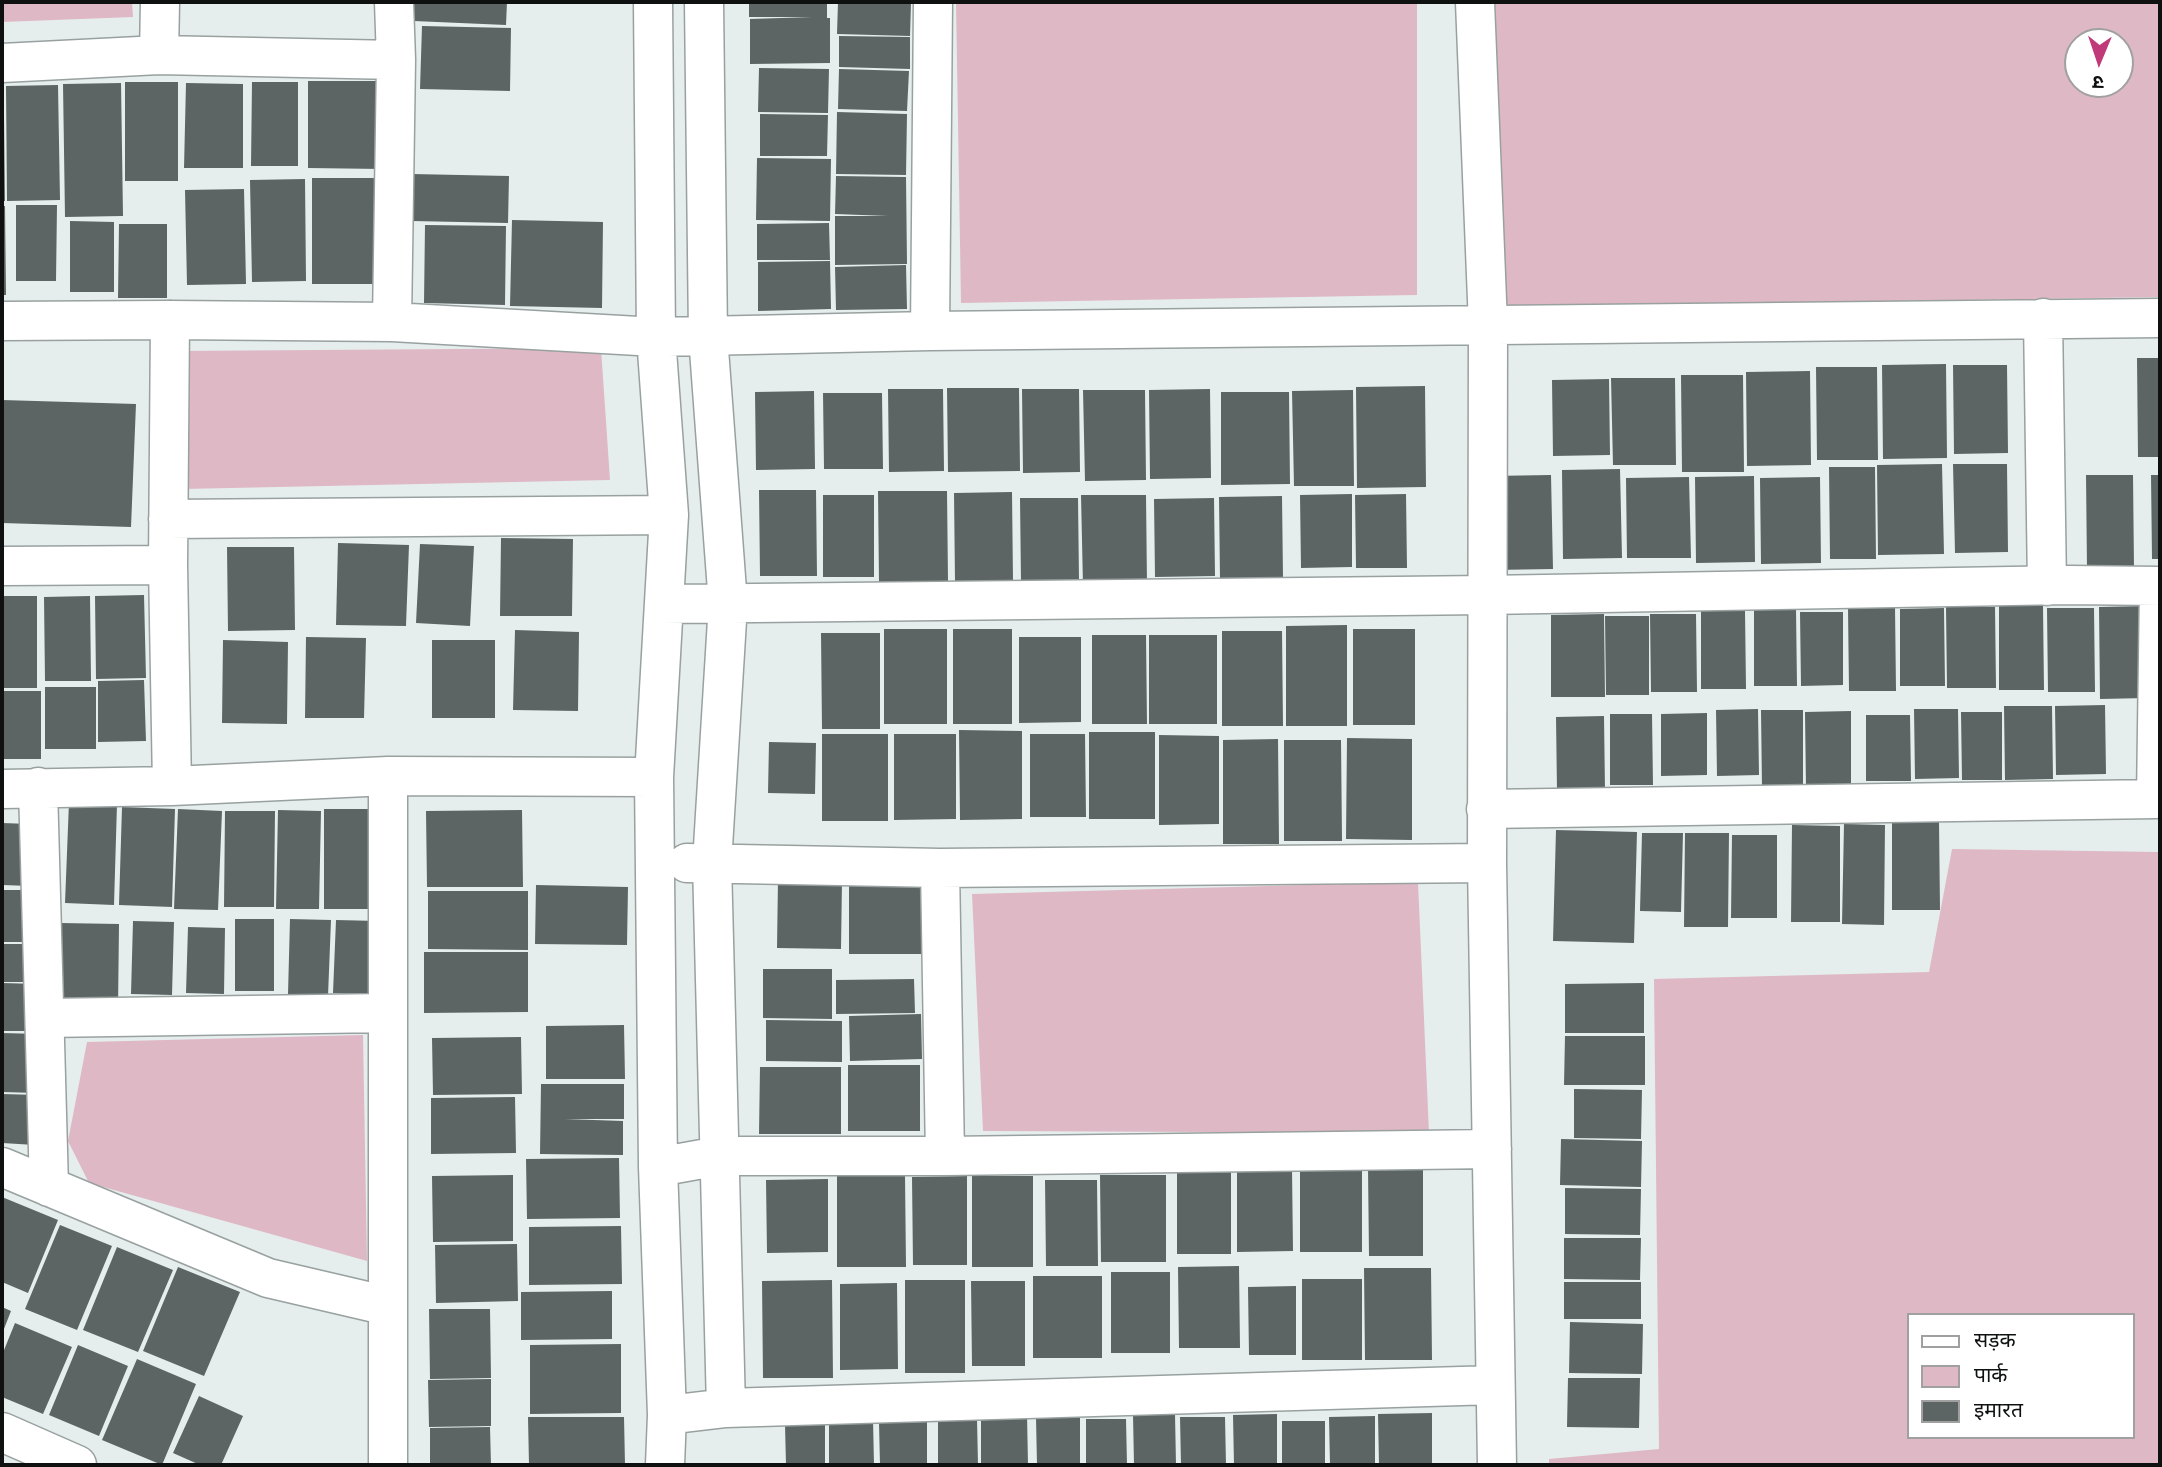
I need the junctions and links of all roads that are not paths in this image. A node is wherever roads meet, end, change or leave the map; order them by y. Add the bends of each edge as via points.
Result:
1 (160, 2) edge
2 (394, 2) edge
3 (653, 2) edge
4 (704, 2) edge
5 (933, 2) edge
6 (1475, 2) edge
7 (159, 55) junction
8 (396, 60) junction
9 (2, 63) edge
10 (2043, 318) junction
11 (2160, 318) edge
12 (170, 320) junction
13 (2, 321) edge
14 (392, 322) junction
15 (1488, 325) junction
16 (930, 331) junction
17 (708, 336) junction
18 (656, 337) junction
19 (669, 515) junction
20 (168, 519) junction
21 (168, 565) junction
22 (2, 566) edge
23 (2047, 586) junction
24 (2160, 586) edge
25 (1486, 596) junction
26 (664, 604) junction
27 (728, 604) junction
28 (388, 776) junction
29 (654, 777) junction
30 (172, 786) junction
31 (20, 788) edge
32 (2158, 799) edge
33 (1486, 809) junction
34 (656, 863) junction
35 (712, 863) junction
36 (1487, 863) junction
37 (940, 867) junction
38 (386, 1013) junction
39 (45, 1018) junction
40 (1492, 1149) junction
41 (719, 1156) junction
42 (945, 1156) junction
43 (2, 1167) edge
44 (658, 1167) junction
45 (49, 1187) junction
46 (388, 1306) junction
47 (1495, 1385) junction
48 (726, 1408) junction
49 (667, 1415) junction
50 (2, 1432) edge
51 (77, 1465) edge
52 (388, 1465) edge
53 (666, 1465) edge
54 (1497, 1465) edge

1 - 7 street
2 - 8 street
3 - 18 street
4 - 17 street
5 - 16 street
6 - 15 street
7 - 8 street
7 - 9 street
8 - 14 street
10 - 11 street
10 - 15 street
10 - 23 street
12 - 13 street
12 - 14 street
12 - 20 street
14 - 18 street
15 - 16 street
15 - 25 street
16 - 17 street
17 - 18 street
17 - 27 street
18 - 19 street
19 - 20 street
19 - 26 street
20 - 21 street
21 - 22 street
21 - 30 street
23 - 24 street
23 - 25 street
24 - 32 street
25 - 27 street
25 - 33 street
26 - 27 street
26 - 29 street
27 - 35 street
28 - 29 street
28 - 30 street
28 - 38 street
29 - 34 street
30 - 31 street
31 - 39 street
32 - 33 street
33 - 36 street
34 - 35 street
34 - 44 street
35 - 37 street
35 - 41 street
36 - 37 street
36 - 40 street
37 - 42 street
38 - 39 street
38 - 46 street
39 - 45 street
40 - 42 street
40 - 47 street
41 - 42 street
41 - 44 street
41 - 48 street
43 - 45 street
44 - 49 street
45 - 46 street via 268,1278
46 - 52 street
47 - 48 street
47 - 54 street
48 - 49 street
49 - 53 street
50 - 51 street

